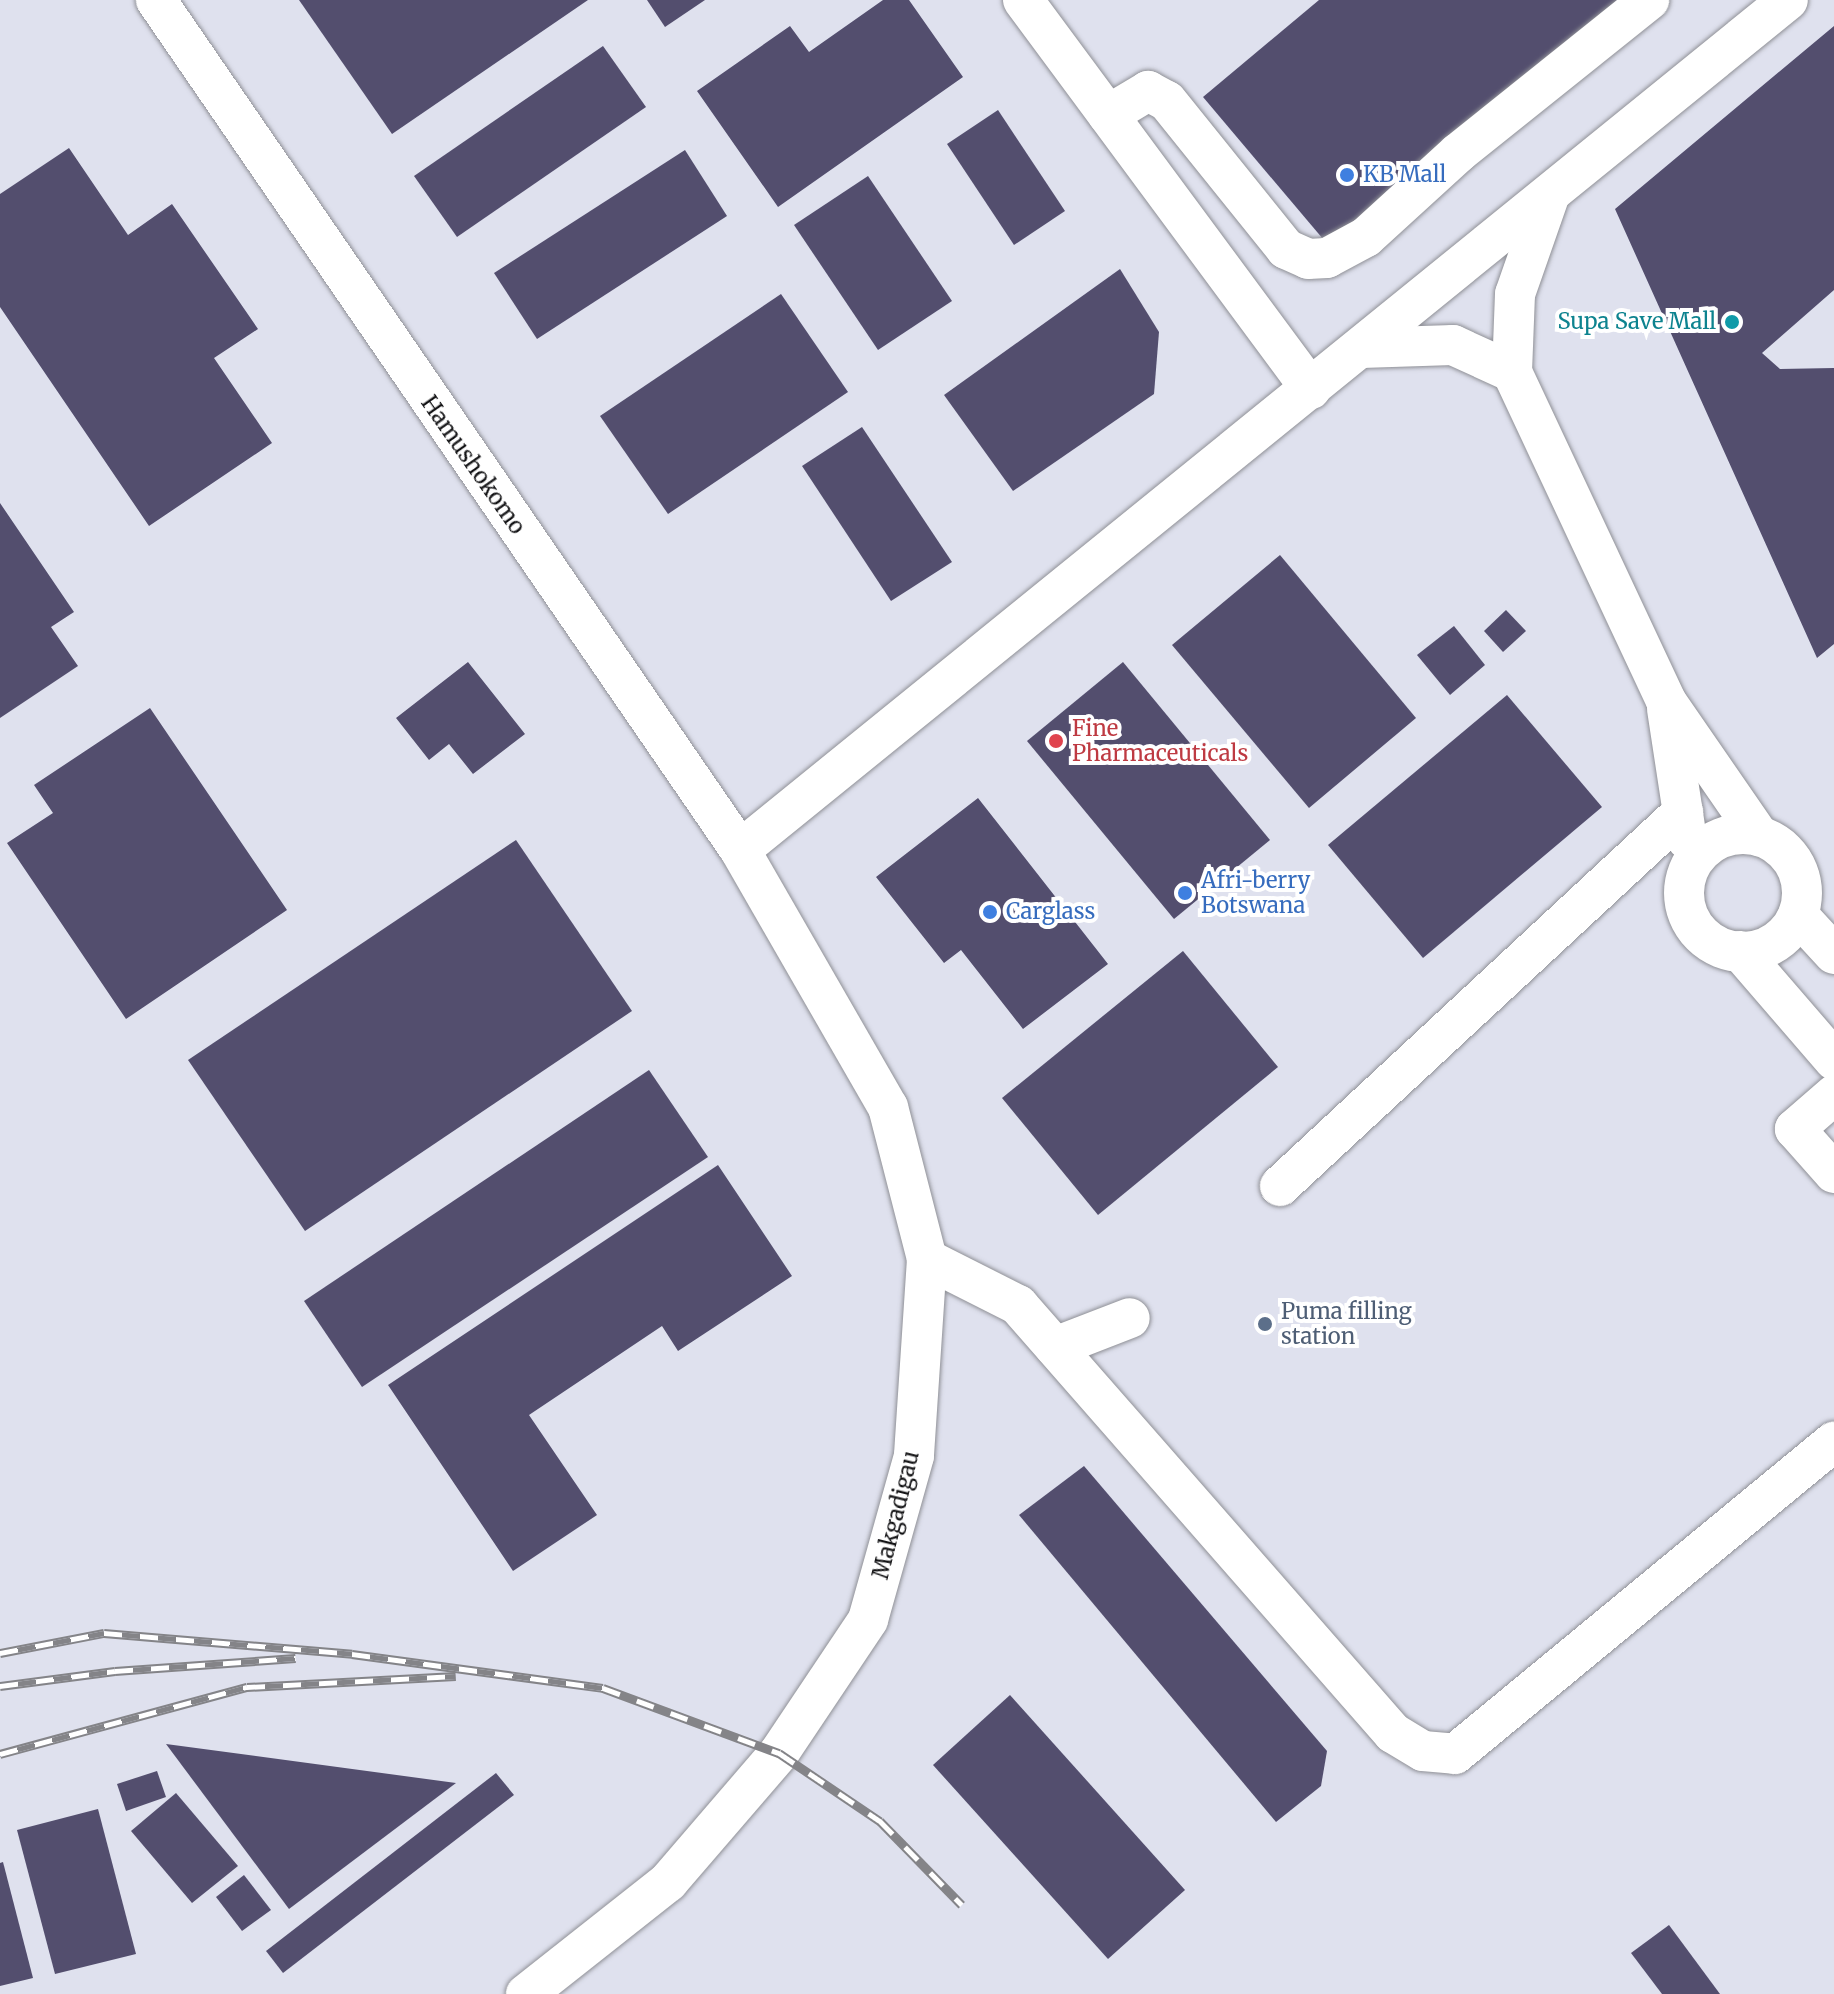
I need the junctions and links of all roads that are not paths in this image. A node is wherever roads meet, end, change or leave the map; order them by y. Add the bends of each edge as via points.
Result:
1 (156, 0) edge
2 (1023, 0) edge
3 (1649, 0) edge
4 (1788, 0) edge
5 (1108, 115) junction
6 (1552, 191) junction
7 (1361, 348) junction
8 (1512, 372) junction
9 (1311, 389) junction
10 (1666, 701) junction
11 (1683, 812) junction
12 (1759, 836) junction
13 (740, 850) junction
14 (1690, 864) junction
15 (1798, 915) junction
16 (788, 930) joint
17 (1740, 951) junction
18 (1834, 954) edge
19 (1834, 1060) edge
20 (1834, 1095) edge
21 (1834, 1173) edge
22 (1280, 1186) dead end
23 (927, 1259) junction
24 (1130, 1318) dead end
25 (1055, 1347) junction
26 (1834, 1442) edge
27 (526, 1994) edge

1 - 13 street, Hamushokomo
2 - 5 street
3 - 5 street via 1458,153 1366,237 1327,258 1308,259 1286,249 1167,101 1148,91
4 - 6 street
5 - 9 street
6 - 7 street
6 - 8 street via 1515,294
7 - 8 street via 1453,345
7 - 9 street
8 - 10 street
9 - 13 street
10 - 11 street
10 - 12 street
11 - 14 street
11 - 22 street
12 - 14 street via 1719,838
12 - 15 street via 1791,858 1800,876
13 - 16 street, Hamushokomo
14 - 17 street via 1684,882 1690,919 1716,946
15 - 17 street via 1772,945
15 - 18 street
16 - 23 street, Makgadigau via 888,1107
17 - 19 street
20 - 21 street via 1795,1129
23 - 25 street via 1018,1305
23 - 27 street, Makgadigau via 914,1456 868,1620 779,1753 668,1882
24 - 25 street
25 - 26 street via 1393,1733 1423,1751 1455,1754

